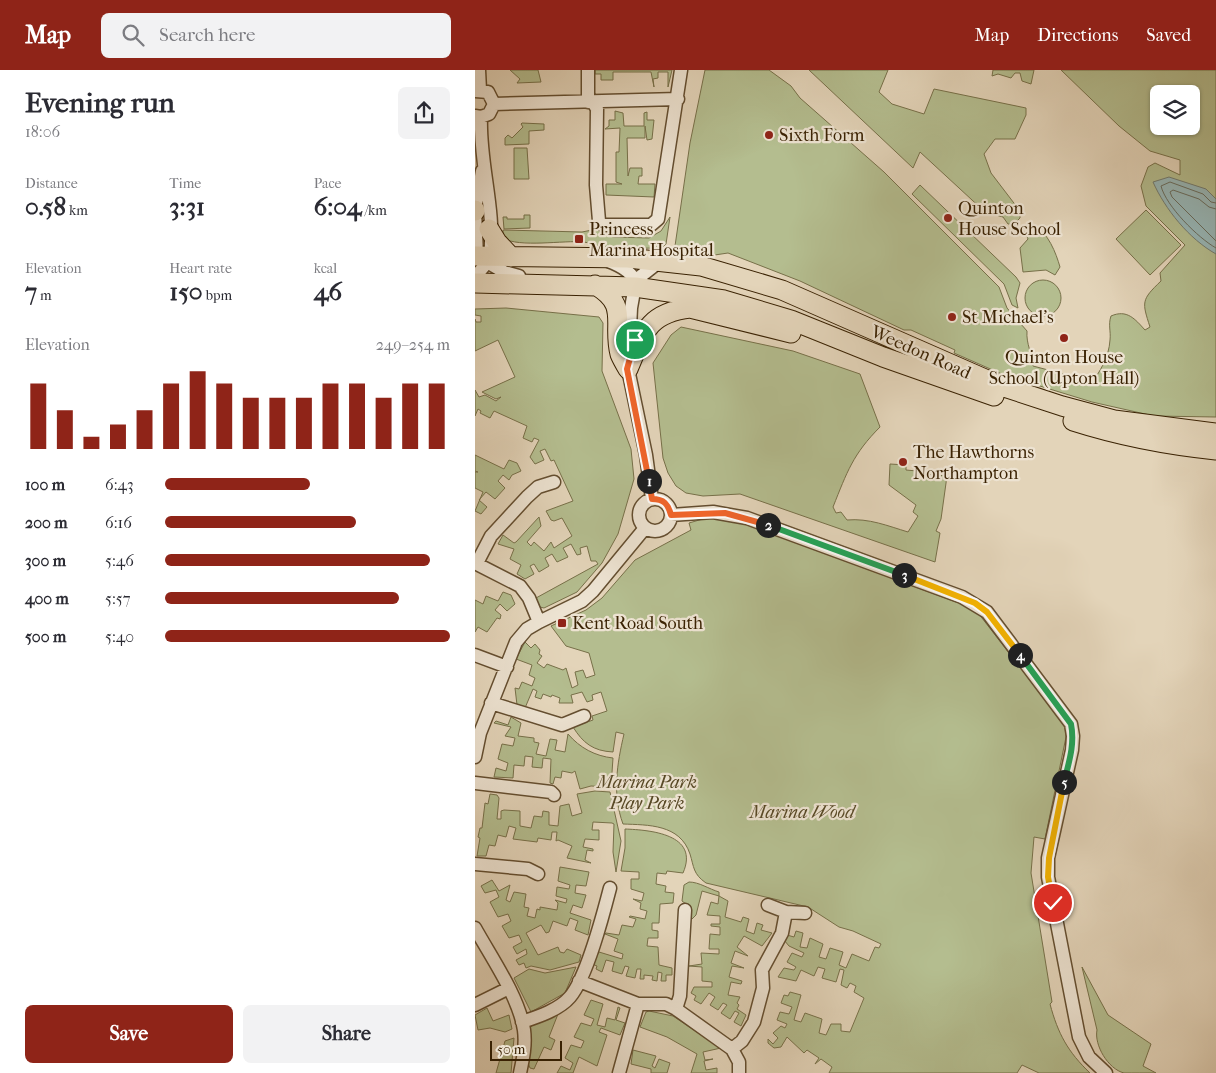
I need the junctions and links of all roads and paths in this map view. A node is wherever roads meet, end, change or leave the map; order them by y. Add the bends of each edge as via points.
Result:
1 (479, 70) edge
2 (588, 70) edge
3 (681, 70) edge
4 (477, 91) edge
5 (678, 99) junction
6 (591, 102) junction
7 (494, 104) junction
8 (478, 116) edge
9 (483, 166) junction
10 (475, 211) edge
11 (489, 229) junction
12 (511, 257) junction
13 (482, 258) edge
14 (602, 258) junction
15 (661, 261) junction
16 (475, 276) edge
17 (519, 276) joint
18 (475, 283) edge
19 (603, 291) junction
20 (475, 295) edge
21 (636, 295) junction
22 (861, 348) junction
23 (627, 369) junction
24 (1216, 433) edge
25 (1216, 450) edge
26 (554, 482) dead end
27 (652, 499) junction
28 (671, 515) junction
29 (645, 528) junction
30 (476, 563) edge
31 (539, 622) junction
32 (475, 655) edge
33 (507, 667) junction
34 (491, 703) junction
35 (584, 716) dead end
36 (475, 757) edge
37 (475, 783) edge
38 (554, 795) dead end
39 (475, 864) edge
40 (539, 874) dead end
41 (610, 888) dead end
42 (768, 905) dead end
43 (685, 910) dead end
44 (786, 912) junction
45 (805, 913) dead end
46 (475, 928) edge
47 (579, 981) junction
48 (507, 989) junction
49 (638, 1004) junction
50 (475, 1005) edge
51 (676, 1009) junction
52 (522, 1022) junction
53 (732, 1049) junction
54 (520, 1073) edge
55 (619, 1073) edge
56 (739, 1073) edge
57 (1106, 1073) edge

1 - 4 street
2 - 6 street
3 - 5 street
4 - 7 street via 491,96
5 - 6 street
5 - 6 street via 658,219 651,225 603,224 599,221 597,109
6 - 7 street
7 - 8 street via 491,112
8 - 9 street
9 - 10 street
9 - 11 street via 489,195
10 - 13 street
11 - 12 highway
11 - 13 street
12 - 13 highway, Weedon Road
12 - 14 highway, Weedon Road
13 - 16 street
13 - 17 street via 504,272
14 - 15 highway, Weedon Road
14 - 21 street, Weedon Road via 622,267
15 - 21 street
15 - 24 highway, Weedon Road via 701,266 782,290 964,371 1062,406 1114,420
17 - 19 highway via 583,277
18 - 19 highway, Weedon Road
19 - 20 highway, Weedon Road
19 - 21 highway, Weedon Road
19 - 23 highway via 618,311 620,355
21 - 22 highway, Weedon Road via 724,300
21 - 23 street via 635,340
22 - 23 highway via 826,343 690,308 671,312 653,321 642,334
22 - 25 highway, Weedon Road via 1119,436
23 - 27 street
26 - 30 street via 535,481 491,536
27 - 28 street via 664,501
27 - 29 street via 646,501 639,511
28 - 29 street via 664,529 651,531
28 - 57 street via 713,512 747,518 962,597 987,612 1013,645 1071,724 1072,750 1049,858 1048,877 1079,1037 1089,1057
29 - 31 street via 582,601
30 - 31 street via 519,586 529,598
31 - 33 street via 527,629 516,642
32 - 33 street
33 - 34 street
34 - 35 street via 561,725
34 - 36 street
37 - 38 street via 551,792
39 - 40 street via 528,869
41 - 47 street via 602,920
42 - 44 street
43 - 51 street via 680,996
44 - 45 street
44 - 53 street via 781,933 762,970 763,988 754,1022 742,1041
46 - 48 street
47 - 49 street
47 - 52 street via 562,1004
48 - 50 street
48 - 52 street
49 - 51 street via 666,1004
49 - 55 street
51 - 53 street
52 - 54 street via 525,1047
53 - 56 street via 739,1062

